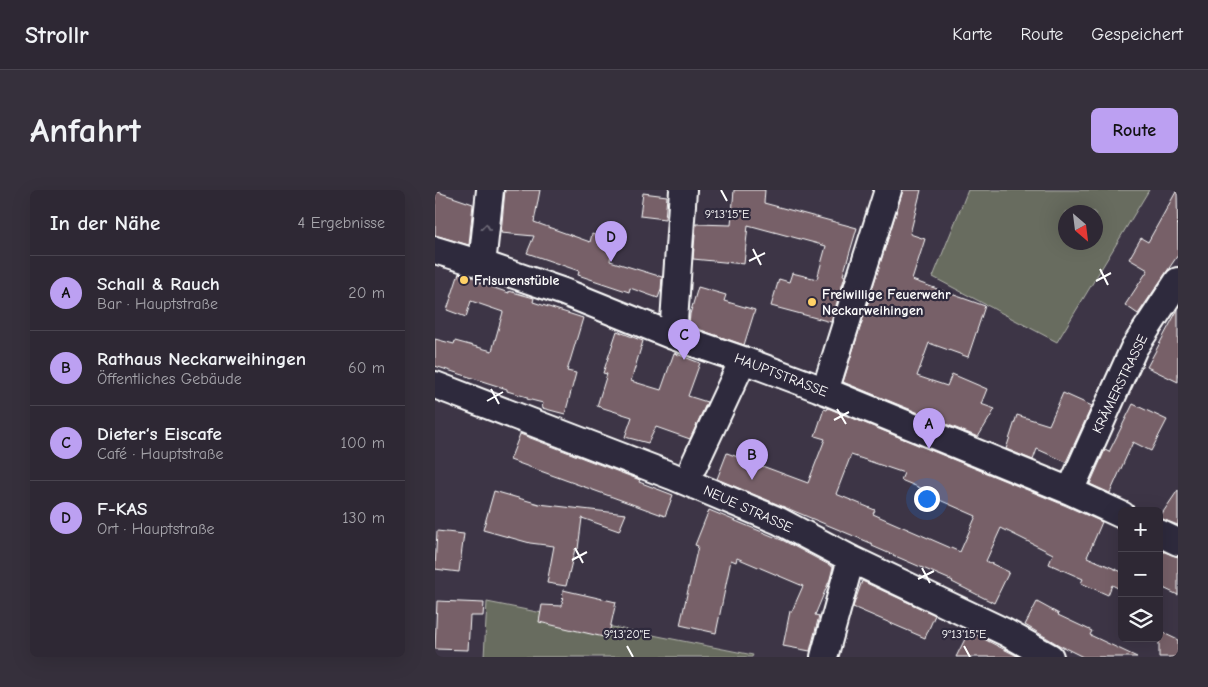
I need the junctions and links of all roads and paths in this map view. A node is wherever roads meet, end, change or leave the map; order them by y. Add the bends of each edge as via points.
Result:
1 (490, 190) edge
2 (888, 190) edge
3 (683, 193) edge
4 (435, 250) edge
5 (482, 264) junction
6 (1178, 281) edge
7 (673, 336) junction
8 (743, 360) junction
9 (435, 385) edge
10 (825, 391) junction
11 (693, 465) dead end
12 (1070, 491) junction
13 (1118, 513) edge
14 (1163, 535) edge
15 (1178, 542) edge
16 (851, 559) junction
17 (824, 657) edge
18 (1050, 657) edge

5 -> 1 street
2 - 10 street
3 - 7 street
4 - 5 street, HAUPTSTRASSE
5 - 7 street, HAUPTSTRASSE via 564,292
6 - 12 street, KRÄMERSTRASSE via 1134,348
7 - 8 street, HAUPTSTRASSE
8 - 10 street, HAUPTSTRASSE
8 - 11 street
9 - 16 street, NEUE STRASSE via 703,488 779,521
10 - 12 street, HAUPTSTRASSE
12 - 13 street, HAUPTSTRASSE
14 - 15 street
16 - 17 street
16 - 18 street, NEUE STRASSE via 1005,632

